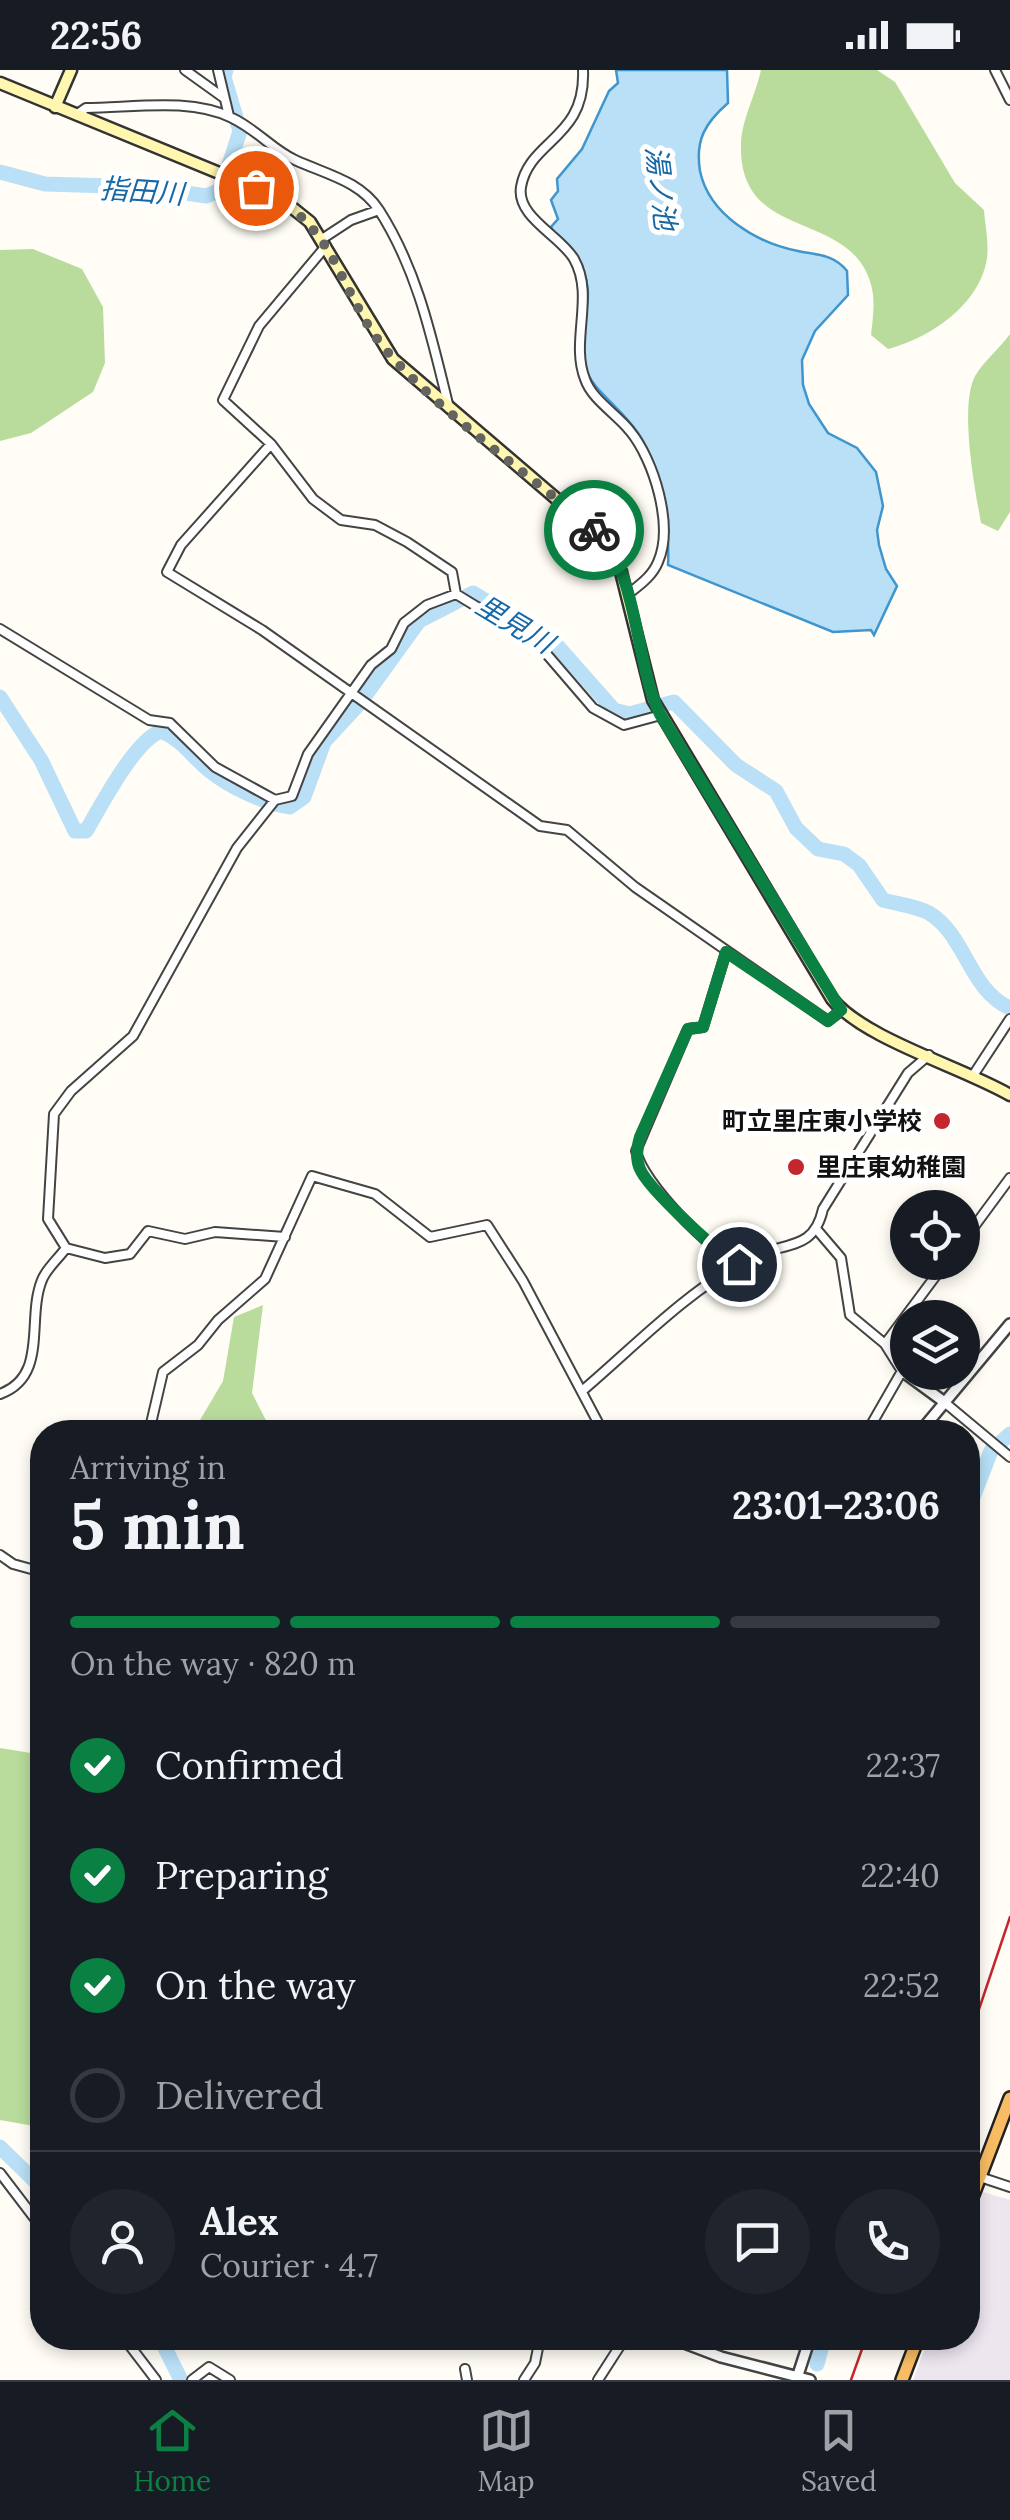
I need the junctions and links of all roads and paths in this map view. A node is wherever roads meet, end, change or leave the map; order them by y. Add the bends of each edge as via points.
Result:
1 (72, 70) edge
2 (184, 70) edge
3 (218, 70) edge
4 (583, 70) edge
5 (995, 70) edge
6 (0, 83) edge
7 (224, 98) junction
8 (1010, 100) edge
9 (55, 107) junction
10 (76, 115) junction
11 (234, 119) junction
12 (380, 210) junction
13 (324, 243) junction
14 (449, 408) junction
15 (271, 444) junction
16 (456, 594) junction
17 (627, 595) junction
18 (0, 630) edge
19 (353, 694) junction
20 (657, 708) junction
21 (275, 800) junction
22 (726, 952) junction
23 (841, 1010) junction
24 (1010, 1020) edge
25 (929, 1054) junction
26 (974, 1074) junction
27 (1010, 1096) edge
28 (1010, 1178) edge
29 (980, 1219) edge
30 (818, 1231) junction
31 (285, 1237) junction
32 (66, 1248) junction
33 (739, 1264) junction
34 (932, 1280) edge
35 (1010, 1324) edge
36 (885, 1344) junction
37 (890, 1352) edge
38 (892, 1390) edge
39 (927, 1390) edge
40 (582, 1391) junction
41 (0, 1394) edge
42 (943, 1401) junction
43 (152, 1420) edge
44 (597, 1420) edge
45 (874, 1420) edge
46 (929, 1420) edge
47 (966, 1420) edge
48 (980, 1432) edge
49 (1010, 1457) edge
50 (0, 1555) edge
51 (30, 1569) edge
52 (1010, 2098) edge
53 (0, 2173) edge
54 (980, 2177) joint
55 (1010, 2186) edge
56 (30, 2212) edge
57 (133, 2350) edge
58 (538, 2350) edge
59 (617, 2350) edge
60 (701, 2350) edge
61 (806, 2350) edge
62 (913, 2350) edge
63 (465, 2369) dead end
64 (797, 2378) edge
65 (156, 2380) edge
66 (192, 2380) edge
67 (230, 2380) edge
68 (468, 2380) edge
69 (524, 2380) edge
70 (598, 2380) edge
71 (810, 2380) edge
72 (902, 2380) edge

1 - 9 main road
2 - 7 street
3 - 7 street
4 - 17 street via 580,108 524,175 520,192 529,213 574,258 584,304 580,348 586,384 633,434 661,505 658,562
5 - 8 street
6 - 9 main road
7 - 11 street
9 - 10 main road
10 - 11 street via 86,108 190,107
10 - 13 main road via 296,209
11 - 12 street via 284,155 366,191
12 - 13 street via 351,220
12 - 14 street via 422,302
13 - 14 main road via 385,349
13 - 15 street via 259,326 222,400
14 - 17 main road via 608,543
15 - 16 street via 312,499 341,520 374,525 407,542 452,572
15 - 19 street via 191,532 167,572
16 - 19 street via 404,623 392,649
16 - 20 street via 538,644 607,718 632,724
17 - 20 main road
18 - 21 street via 149,720 170,724 215,767
19 - 21 street via 308,754 292,796
19 - 22 street via 540,826 567,830
20 - 23 main road
21 - 32 street via 200,907 133,1036 54,1114 48,1219
22 - 23 street via 828,1021
22 - 33 street via 703,1027 688,1029 636,1151 640,1170 658,1192 720,1255
23 - 25 main road
24 - 26 street
25 - 26 main road
25 - 30 street via 908,1073 824,1209
26 - 27 main road
28 - 29 street
30 - 33 street
30 - 36 street via 840,1258 850,1315
31 - 32 street via 214,1232 185,1239 148,1231 130,1254 105,1258
31 - 40 street via 312,1176 375,1194 430,1237 487,1225
31 - 43 street via 250,1295 163,1372
32 - 41 street via 42,1279 30,1368 23,1382
33 - 40 street via 678,1304
34 - 36 street
35 - 42 street
36 - 37 street
38 - 45 street
39 - 42 street
40 - 44 street
42 - 46 street
42 - 47 street
48 - 49 street
50 - 51 street
52 - 54 highway
53 - 56 street
54 - 55 street
57 - 65 street
58 - 69 street
59 - 70 street
60 - 64 street
61 - 64 street
62 - 72 highway
63 - 68 street
64 - 71 street
66 - 67 street via 209,2367

